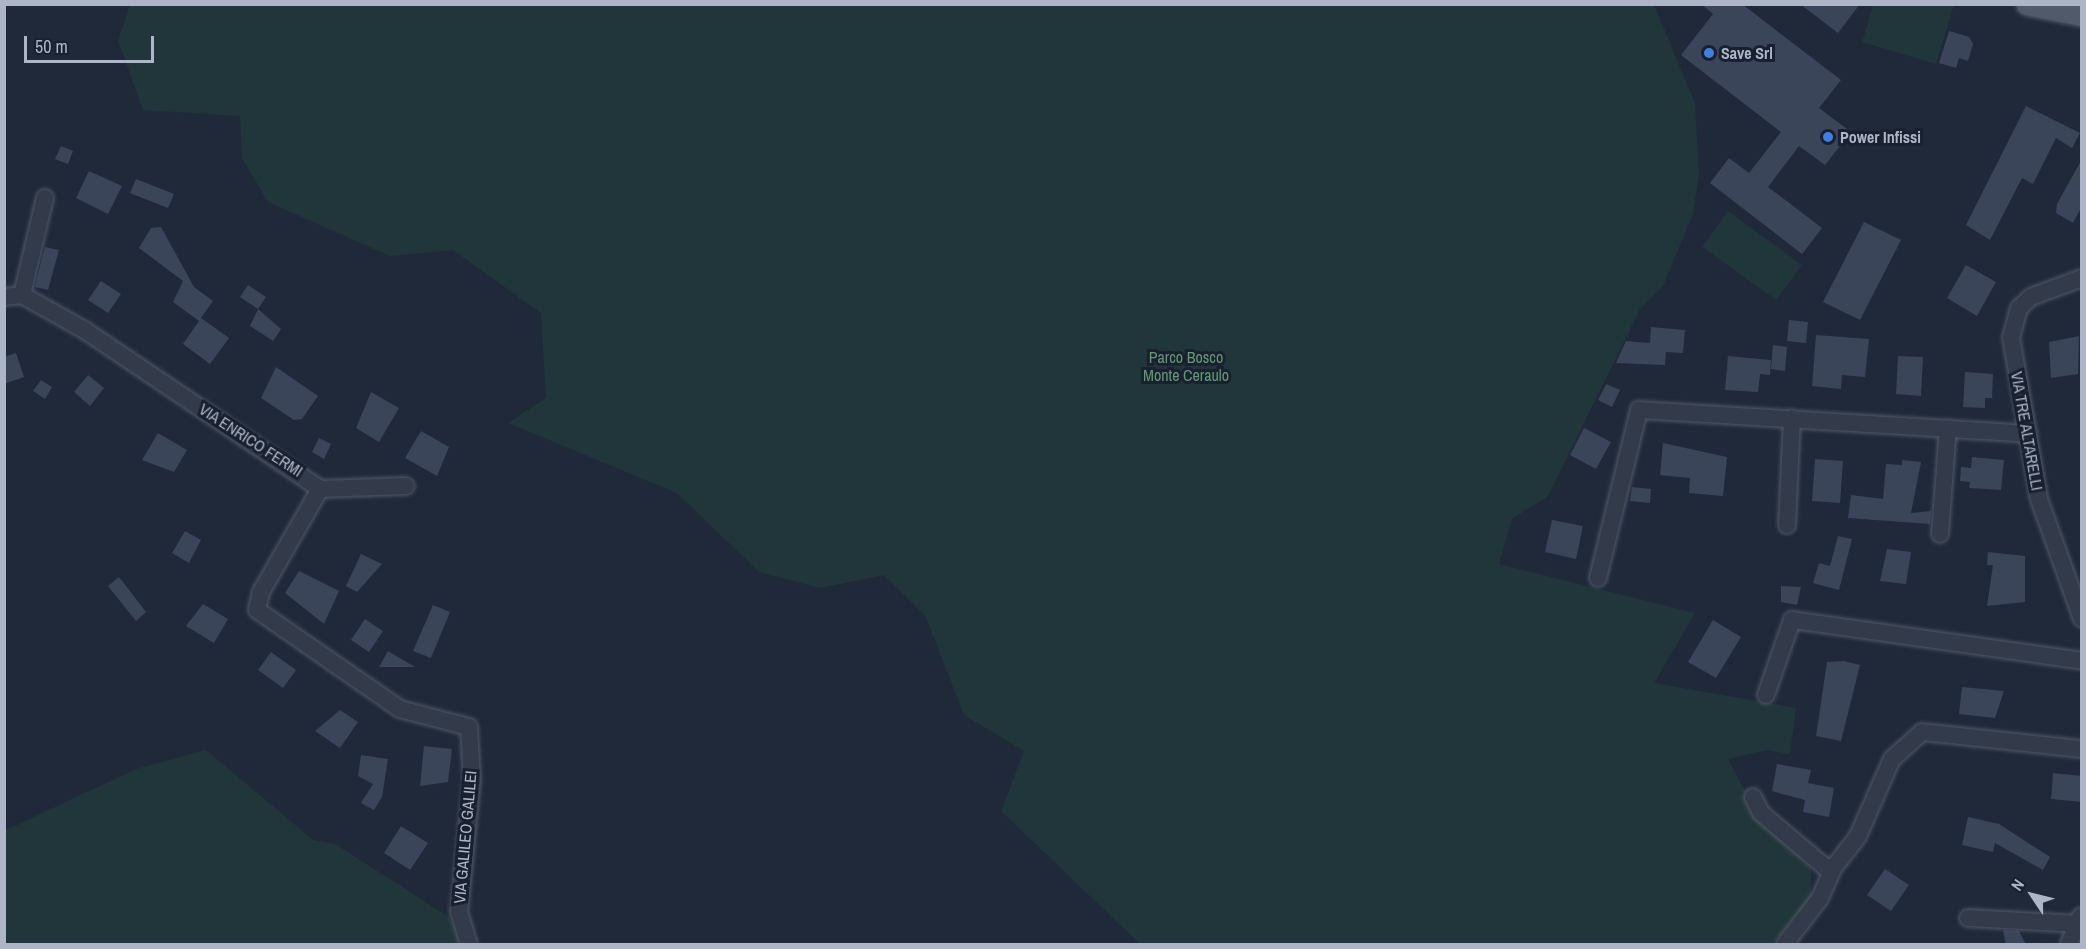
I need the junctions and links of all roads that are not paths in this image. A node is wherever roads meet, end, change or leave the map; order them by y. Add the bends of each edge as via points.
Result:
1 (2027, 4) edge
2 (2082, 15) edge
3 (45, 198) dead end
4 (2082, 278) edge
5 (22, 295) junction
6 (4, 297) edge
7 (1792, 418) junction
8 (1948, 428) junction
9 (2028, 434) junction
10 (406, 486) dead end
11 (320, 489) junction
12 (1787, 525) dead end
13 (1940, 534) dead end
14 (1598, 578) dead end
15 (2082, 619) edge
16 (2082, 661) edge
17 (1766, 695) dead end
18 (469, 727) joint
19 (2082, 749) edge
20 (1753, 797) dead end
21 (1834, 867) junction
22 (1968, 918) dead end
23 (2080, 920) edge
24 (469, 945) edge
25 (1785, 945) edge
26 (2069, 945) edge

1 - 2 main road
3 - 5 street
4 - 9 street, VIA TRE ALTARELLI via 2031,297 2013,321
5 - 6 street
5 - 11 street, VIA ENRICO FERMI
7 - 8 street
7 - 12 street
7 - 14 street via 1640,410
8 - 9 street
8 - 13 street
9 - 15 street, VIA TRE ALTARELLI via 2039,499
10 - 11 street
11 - 18 street, VIA ENRICO FERMI via 261,592 257,610 400,709
16 - 17 street via 1792,620
18 - 24 street, VIA GALILEO GALILEI via 472,780 459,912
19 - 21 street via 1922,732 1892,759 1858,836
20 - 21 street via 1761,813 1825,867
21 - 25 street via 1820,898
22 - 23 street
23 - 26 street

